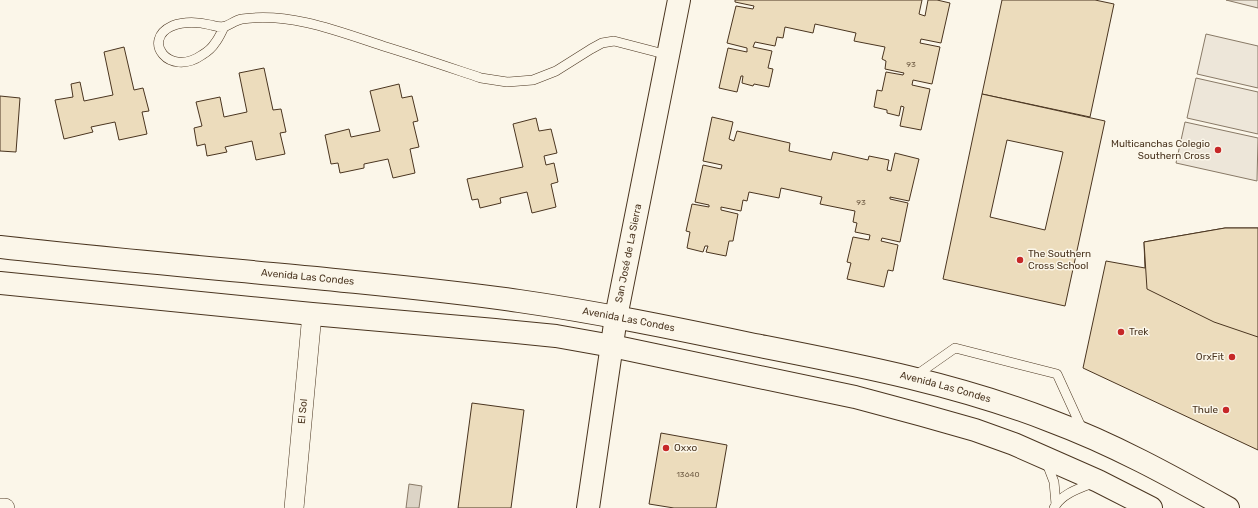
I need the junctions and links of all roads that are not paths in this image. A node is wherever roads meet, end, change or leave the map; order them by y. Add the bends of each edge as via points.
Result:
1 (679, 0) edge
2 (224, 27) junction
3 (668, 55) junction
4 (0, 247) edge
5 (0, 283) edge
6 (312, 314) junction
7 (616, 317) junction
8 (612, 346) junction
9 (912, 378) junction
10 (1085, 434) junction
11 (1045, 458) junction
12 (1098, 481) junction
13 (1055, 506) edge
14 (0, 508) edge
15 (5, 508) edge
16 (294, 508) edge
17 (588, 508) edge
18 (1151, 508) edge
19 (1228, 508) edge

1 - 3 main road, San José de La Sierra
2 - 2 lane via 191,22 172,26 161,37 159,49 173,62 191,61 211,48
2 - 3 lane via 241,19 274,18 325,26 481,78 507,82 533,80 556,72 602,43 614,41
3 - 7 main road, San José de La Sierra
4 - 7 main road, Avenida Las Condes via 430,290
5 - 6 main road
6 - 8 main road via 563,337
6 - 16 street, El Sol
7 - 8 main road, San José de La Sierra
7 - 9 main road, Avenida Las Condes
8 - 11 main road via 870,401 975,430
8 - 17 main road, San José de La Sierra
9 - 10 main road, Avenida Las Condes via 1009,406
9 - 10 lane via 955,348 1057,374
10 - 19 main road, Avenida Las Condes
11 - 12 main road
11 - 13 lane via 1054,482
12 - 13 lane via 1073,491
12 - 18 main road
14 - 15 street

